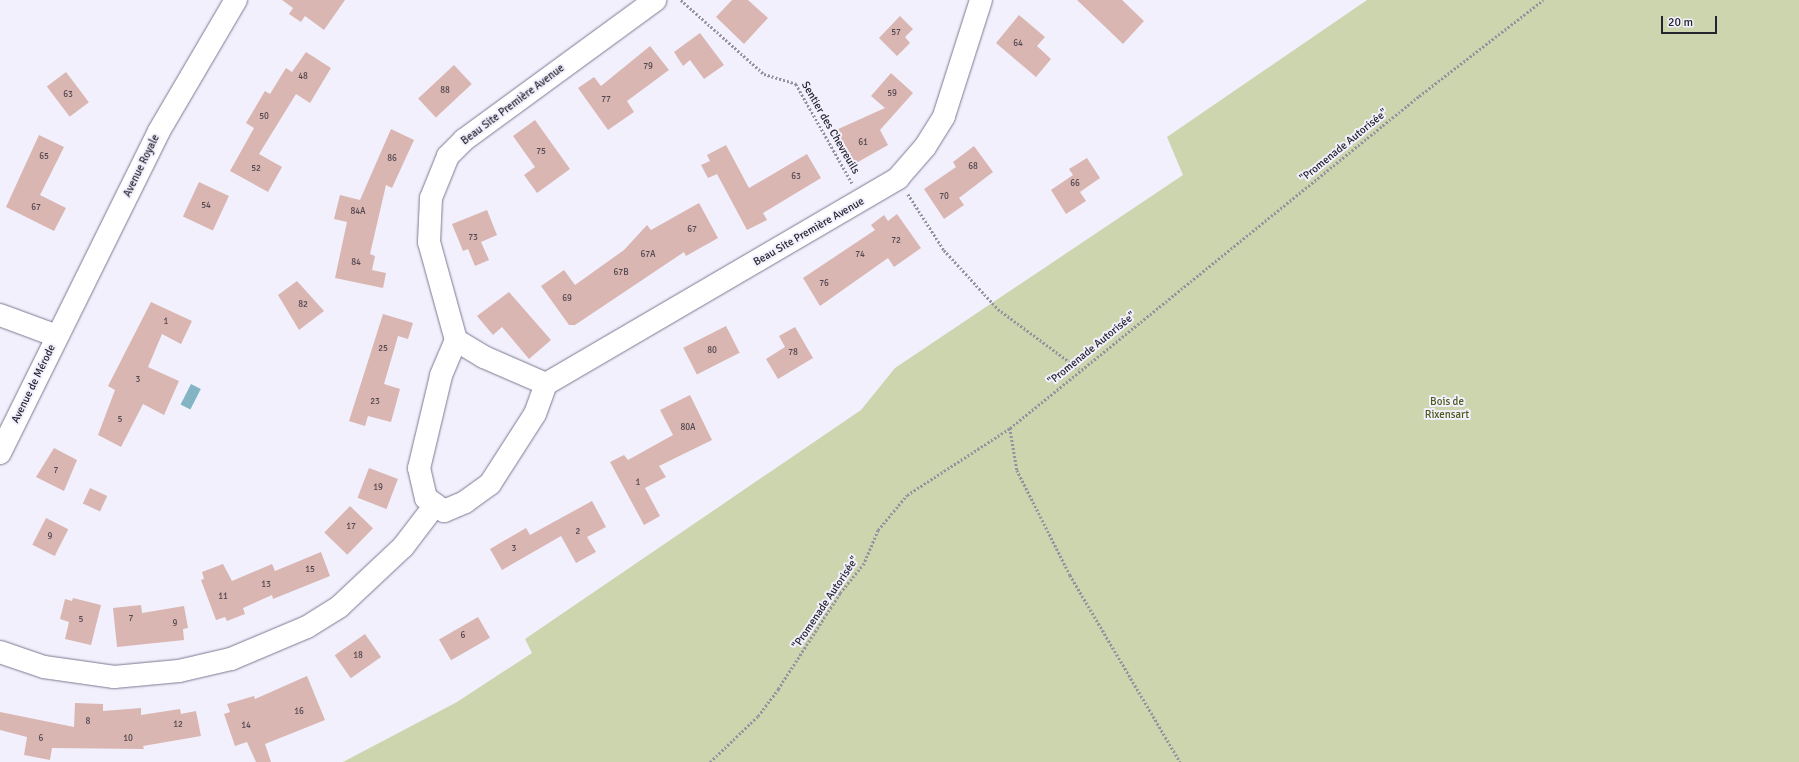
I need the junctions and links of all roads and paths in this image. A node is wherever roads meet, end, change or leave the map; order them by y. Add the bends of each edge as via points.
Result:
1 (236, 0) edge
2 (655, 0) edge
3 (681, 0) edge
4 (981, 0) edge
5 (1543, 0) edge
6 (898, 178) junction
7 (863, 201) junction
8 (0, 315) edge
9 (57, 336) junction
10 (456, 340) junction
11 (1079, 369) junction
12 (546, 384) junction
13 (1010, 428) junction
14 (0, 453) edge
15 (435, 505) junction
16 (0, 652) edge
17 (710, 762) edge
18 (1180, 762) edge

1 - 9 street, Avenue Royale via 159,131
2 - 10 street, Beau Site Première Avenue via 464,140 448,156 431,198 429,242
3 - 7 path, Sentier des Chevreuils via 764,74 796,84
4 - 6 street, Beau Site Première Avenue via 944,116 925,147
5 - 11 path, "Promenade Autorisée"
6 - 7 street, Beau Site Première Avenue
6 - 11 path via 944,250 998,309
7 - 12 street, Beau Site Première Avenue
8 - 9 street
9 - 14 street, Avenue de Mérode
10 - 12 street via 484,357
10 - 15 street via 443,369 420,455 422,485 426,498
11 - 13 path, "Promenade Autorisée"
12 - 15 street via 536,414 490,484 465,502 444,511
13 - 17 path, "Promenade Autorisée" via 907,495 878,530 863,565 840,593 778,689 758,716
13 - 18 path via 1017,470 1070,575
15 - 16 street via 403,547 339,607 307,627 231,658 179,671 114,677 44,667

